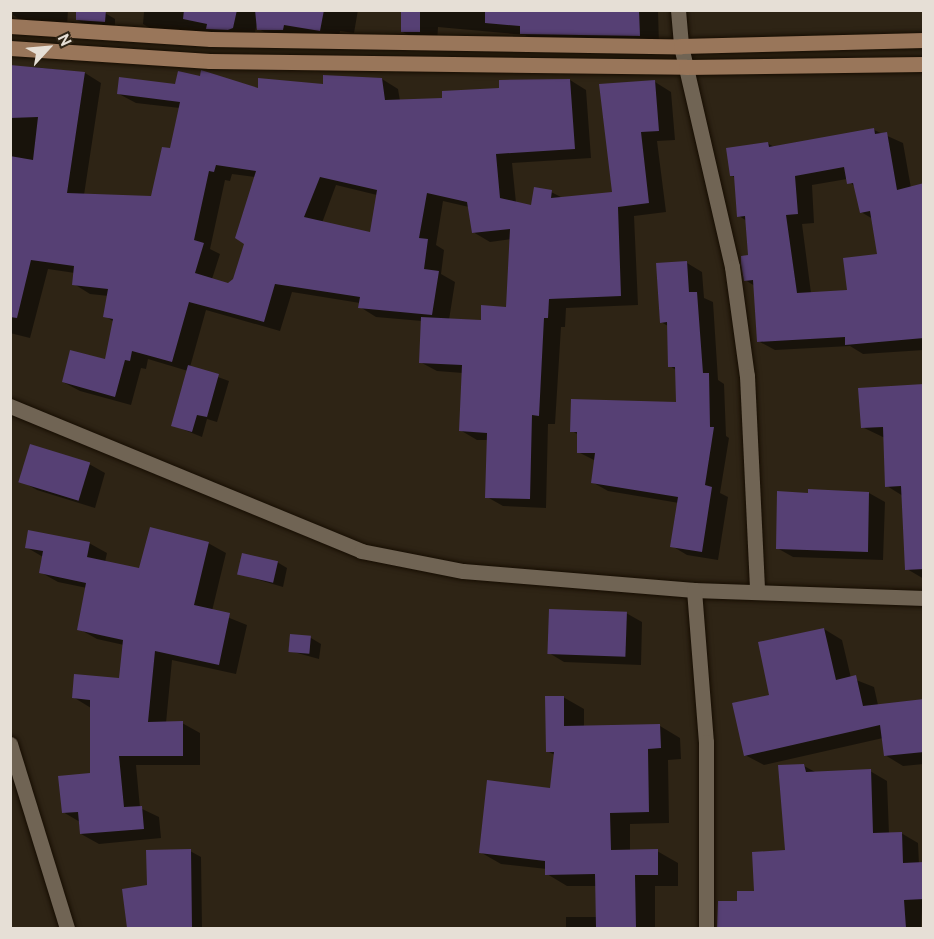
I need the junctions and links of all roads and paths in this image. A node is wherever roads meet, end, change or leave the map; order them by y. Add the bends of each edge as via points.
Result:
1 (678, 10) edge
2 (10, 26) edge
3 (924, 40) edge
4 (681, 46) junction
5 (10, 48) edge
6 (924, 64) edge
7 (686, 67) junction
8 (10, 406) edge
9 (757, 589) junction
10 (694, 590) junction
11 (924, 598) edge
12 (10, 744) edge
13 (67, 928) edge
14 (706, 928) edge

1 - 4 street
2 - 4 street via 211,39
3 - 4 street
4 - 7 street
5 - 7 street via 210,61
6 - 7 street
7 - 9 street via 732,267 747,376
8 - 10 street via 361,551 462,571
9 - 10 street
9 - 11 street
10 - 14 street via 706,742
12 - 13 street

